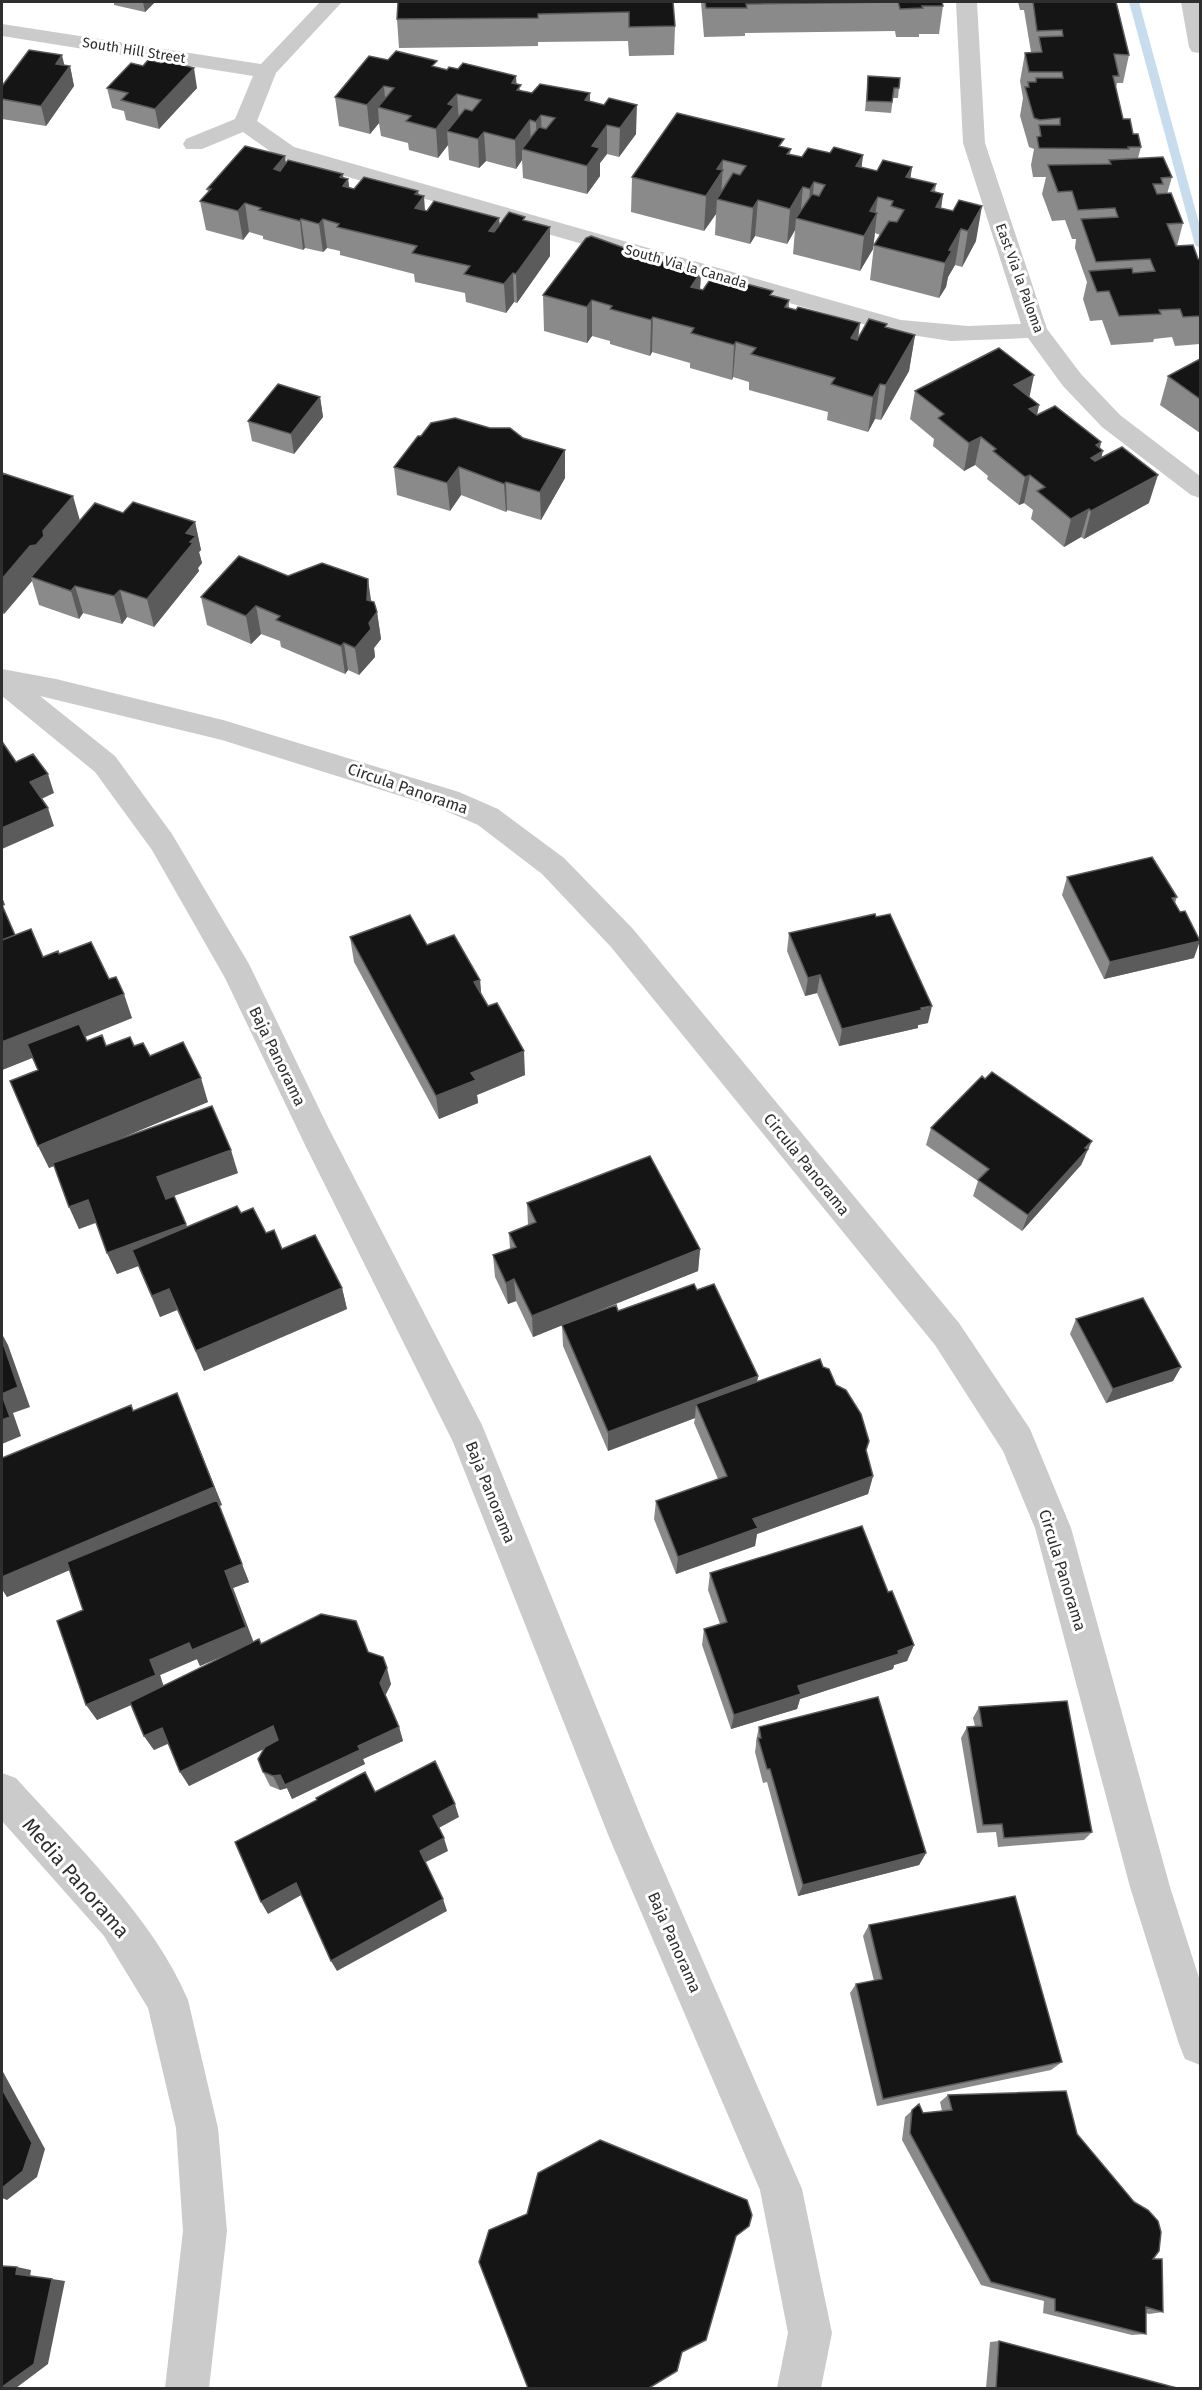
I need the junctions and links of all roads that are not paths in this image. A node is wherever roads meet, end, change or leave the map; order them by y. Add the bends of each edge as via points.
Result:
1 (331, 2) edge
2 (967, 2) edge
3 (1191, 2) edge
4 (2, 30) edge
5 (1200, 47) edge
6 (266, 71) junction
7 (245, 123) junction
8 (194, 144) dead end
9 (1035, 330) junction
10 (1200, 489) edge
11 (2, 680) edge
12 (2, 1792) edge
13 (1200, 2044) edge
14 (187, 2388) edge
15 (799, 2388) edge

1 - 6 street
2 - 9 street, East Via la Paloma via 974,143
3 - 5 street
4 - 6 street, South Hill Street
6 - 7 street
7 - 8 street
7 - 9 street, South Via la Canada via 286,152 900,327 959,334
9 - 10 street, East Via la Paloma via 1072,380 1111,421
11 - 13 street, Circula Panorama via 56,689 223,730 449,800 488,818 553,866 622,938 947,1335 1017,1441 1053,1528 1150,1887
11 - 15 street, Baja Panorama via 105,764 162,842 238,972 469,1437 629,1837 782,2189 810,2333
12 - 14 street, Media Panorama via 118,1922 167,2001 197,2128 205,2231

